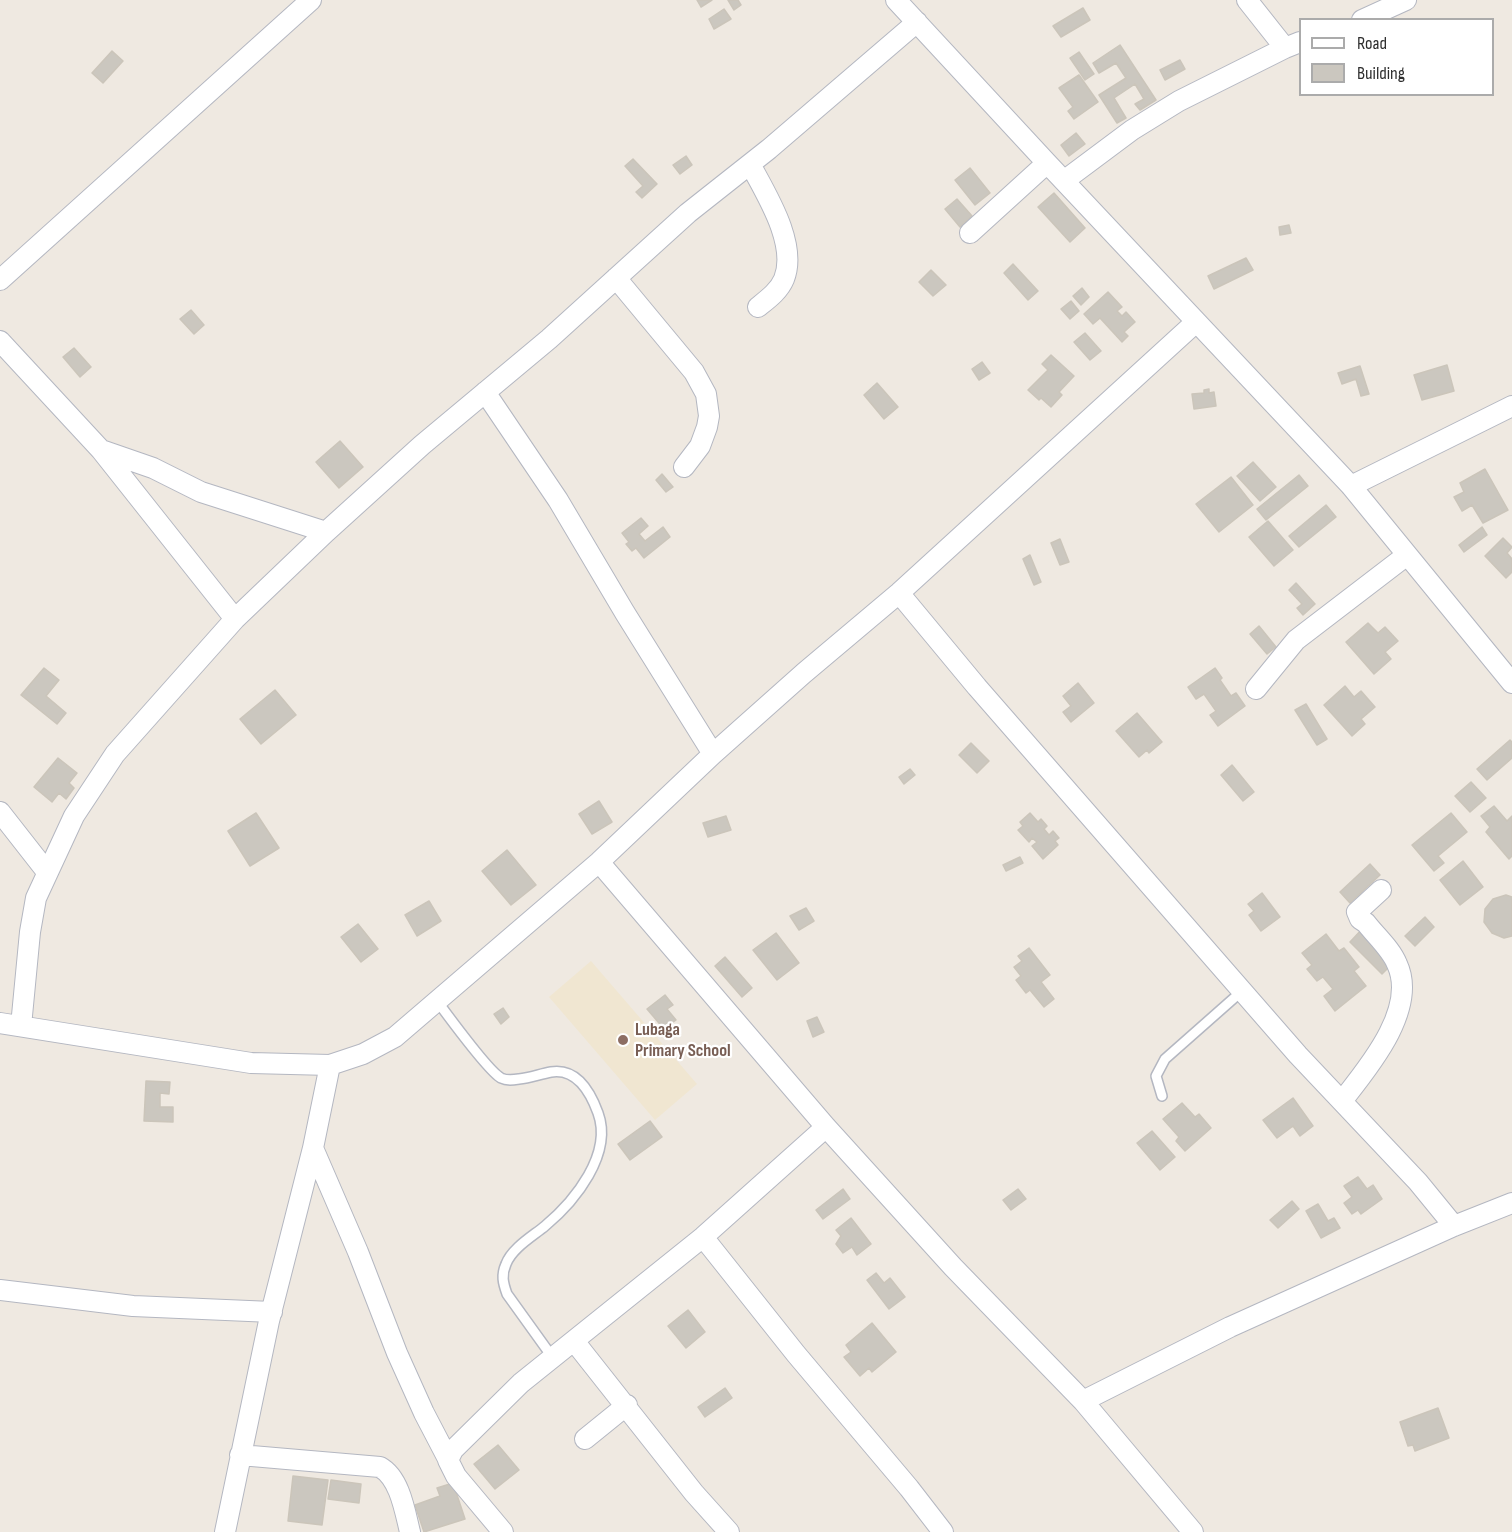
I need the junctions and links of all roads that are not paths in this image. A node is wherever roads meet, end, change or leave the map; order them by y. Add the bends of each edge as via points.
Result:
1 (311, 0) edge
2 (896, 0) edge
3 (1247, 0) edge
4 (1406, 0) edge
5 (1366, 18) edge
6 (917, 22) junction
7 (1293, 45) edge
8 (750, 164) junction
9 (1047, 164) junction
10 (1065, 180) junction
11 (970, 233) dead end
12 (616, 278) junction
13 (0, 280) edge
14 (758, 307) dead end
15 (1196, 322) junction
16 (0, 341) edge
17 (485, 392) junction
18 (1512, 406) edge
19 (101, 450) junction
20 (684, 468) dead end
21 (1351, 486) junction
22 (326, 532) junction
23 (1407, 555) junction
24 (899, 593) junction
25 (236, 619) junction
26 (1512, 683) edge
27 (1256, 689) dead end
28 (713, 754) junction
29 (0, 812) edge
30 (600, 862) junction
31 (47, 872) junction
32 (1381, 890) dead end
33 (1242, 991) junction
34 (437, 1001) junction
35 (0, 1023) edge
36 (21, 1026) junction
37 (330, 1065) junction
38 (1162, 1096) dead end
39 (1342, 1101) junction
40 (826, 1127) junction
41 (313, 1148) junction
42 (1512, 1203) edge
43 (1455, 1226) junction
44 (703, 1237) junction
45 (0, 1290) edge
46 (272, 1312) junction
47 (574, 1341) junction
48 (553, 1358) junction
49 (1083, 1401) junction
50 (627, 1405) junction
51 (585, 1439) dead end
52 (240, 1455) junction
53 (448, 1459) junction
54 (225, 1532) edge
55 (410, 1532) edge
56 (503, 1532) edge
57 (729, 1532) edge
58 (943, 1532) edge
59 (1193, 1532) edge

1 - 13 street
2 - 6 street
3 - 7 street
4 - 5 street
6 - 8 street
6 - 9 street
7 - 10 street via 1170,107
8 - 12 street
8 - 14 street via 774,210 787,257 784,279
9 - 10 street
9 - 11 street
10 - 15 street
12 - 17 street
12 - 20 street via 694,372 706,394 707,427 700,446
15 - 21 street
15 - 24 street
16 - 19 street
17 - 22 street
17 - 28 street via 558,500
18 - 21 street
19 - 22 street via 153,468 201,492
19 - 25 street
21 - 23 street
22 - 25 street
23 - 26 street
23 - 27 street via 1296,640
24 - 28 street
24 - 33 street
25 - 31 street via 115,754 74,816
28 - 30 street
29 - 31 street
30 - 34 street
30 - 40 street
31 - 36 street via 36,898 30,932
32 - 39 street via 1357,912 1398,965 1401,1001 1374,1060
33 - 38 lane via 1165,1059 1156,1076
33 - 39 street
34 - 37 street via 395,1037
34 - 48 lane via 499,1077 507,1080 552,1072 572,1074 590,1095 598,1113 602,1135 597,1160 557,1215 507,1261 503,1273 507,1294
35 - 36 street
36 - 37 street via 251,1063
37 - 41 street
39 - 43 street
40 - 44 street
40 - 49 street via 953,1268
41 - 46 street
41 - 53 street via 397,1353
42 - 43 street
43 - 49 street via 1230,1327
44 - 47 street
44 - 58 street
45 - 46 street via 132,1306
46 - 52 street
47 - 48 street
47 - 50 street
48 - 53 street via 486,1416
49 - 59 street
50 - 51 street
50 - 57 street
52 - 54 street
52 - 55 street via 380,1467 393,1481
53 - 56 street via 456,1476

